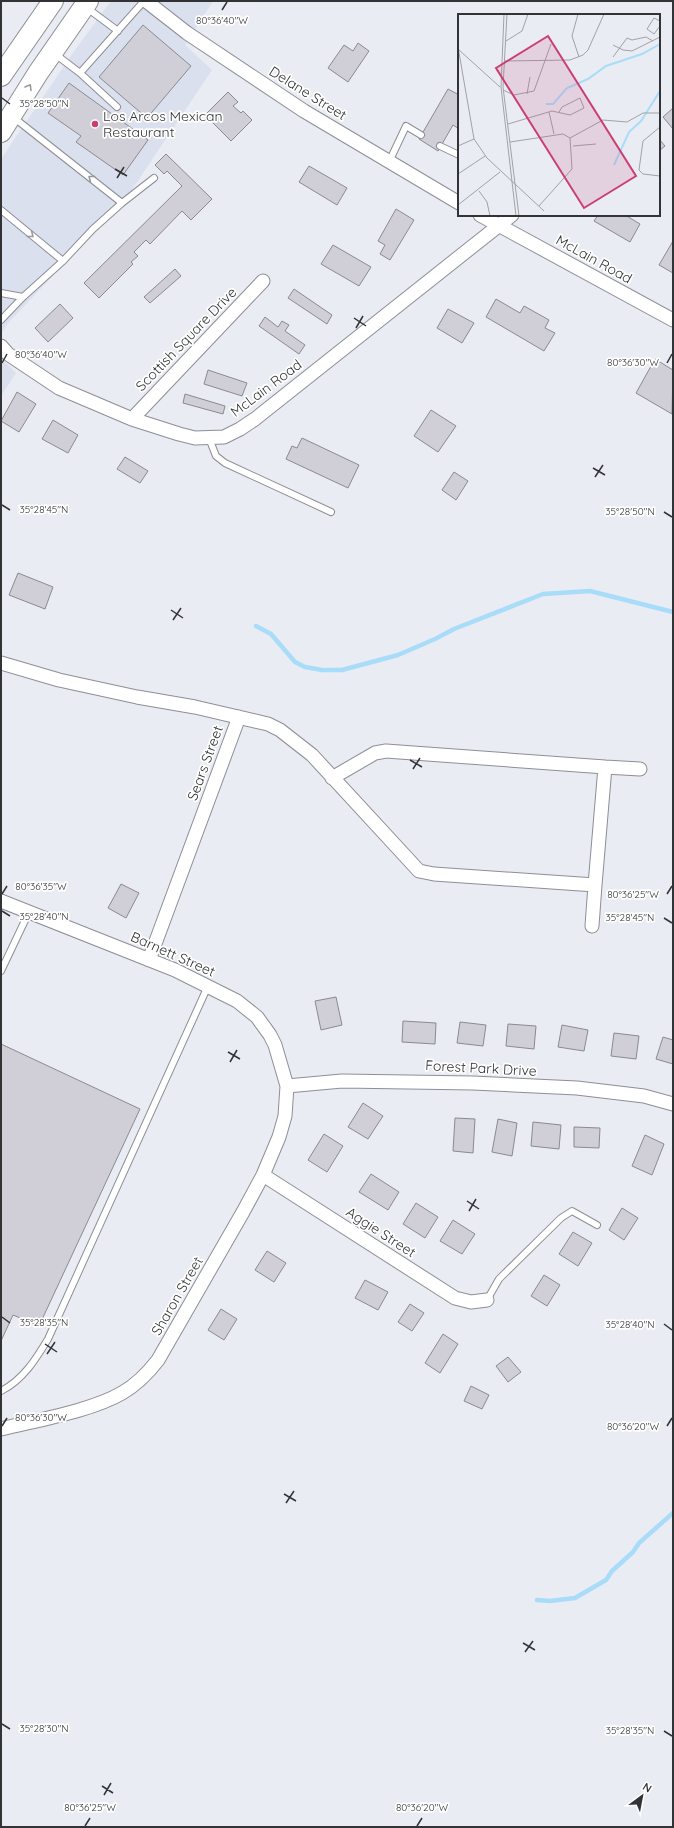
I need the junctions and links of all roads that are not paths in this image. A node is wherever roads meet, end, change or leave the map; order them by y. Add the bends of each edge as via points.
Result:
1 (145, 1) edge
2 (86, 3) edge
3 (44, 8) edge
4 (118, 31) junction
5 (52, 52) junction
6 (80, 73) junction
7 (1, 76) edge
8 (117, 107) dead end
9 (12, 116) junction
10 (1, 132) edge
11 (421, 135) dead end
12 (440, 146) dead end
13 (458, 155) edge
14 (389, 162) junction
15 (154, 178) dead end
16 (458, 202) edge
17 (122, 203) junction
18 (1, 210) edge
19 (482, 216) edge
20 (511, 216) edge
21 (499, 225) junction
22 (63, 261) junction
23 (263, 281) dead end
24 (1, 293) edge
25 (23, 297) junction
26 (1, 320) edge
27 (673, 320) edge
28 (1, 346) edge
29 (132, 419) junction
30 (209, 438) junction
31 (331, 512) dead end
32 (1, 663) edge
33 (239, 717) junction
34 (605, 767) junction
35 (640, 769) dead end
36 (332, 778) junction
37 (595, 885) junction
38 (1, 901) edge
39 (29, 912) junction
40 (592, 926) dead end
41 (149, 960) junction
42 (1, 971) edge
43 (208, 986) junction
44 (287, 1086) junction
45 (673, 1104) edge
46 (263, 1175) junction
47 (597, 1225) dead end
48 (487, 1300) joint
49 (1, 1390) edge
50 (1, 1429) edge

1 - 4 lane
1 - 14 street, Delane Street via 304,111
2 - 4 lane
2 - 5 main road
3 - 7 main road
4 - 6 lane
5 - 6 lane
9 -> 5 main road
6 - 8 lane
9 - 10 main road
17 -> 9 lane
11 - 14 lane via 406,126
12 - 13 lane
14 - 16 street, Delane Street
15 - 17 lane
17 - 22 lane
18 -> 22 lane
19 - 21 street
20 - 21 street, McLain Road
21 - 27 street, McLain Road
21 - 30 street, McLain Road via 255,419 224,437
22 - 25 lane
23 - 29 street, Scottish Square Drive
24 - 25 lane
25 - 26 lane
28 - 29 street, McLain Road via 8,354 59,388
29 - 30 street, McLain Road via 195,438
30 - 31 lane via 216,456 225,463
32 - 33 street, Sears Street via 59,680
33 - 36 street via 268,724 280,730 312,755
33 - 41 street, Sears Street
34 - 35 street
34 - 36 street via 386,751 374,752
34 - 37 street
36 - 37 street via 418,871
37 - 40 street
38 - 39 street, Barnett Street
39 - 41 street, Barnett Street
39 - 42 lane
41 - 43 street, Barnett Street
43 - 44 street, Barnett Street via 237,1001 257,1017 275,1045
43 - 49 lane via 48,1338 32,1364 14,1383
44 - 45 street, Forest Park Drive via 342,1081 473,1083 577,1088 644,1096
44 - 46 street, Sharon Street via 285,1116
46 - 48 street, Aggie Street via 455,1298 471,1302
46 - 50 street, Sharon Street via 158,1360 149,1371 121,1394 92,1406
47 - 48 lane via 572,1211 561,1218 499,1279

